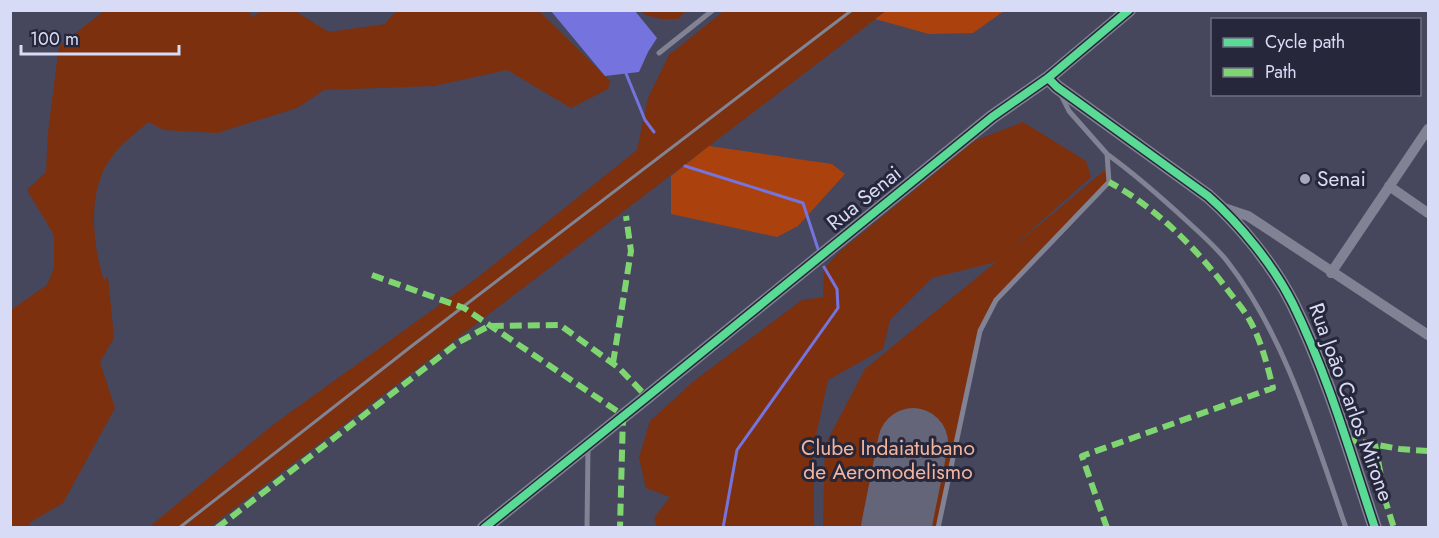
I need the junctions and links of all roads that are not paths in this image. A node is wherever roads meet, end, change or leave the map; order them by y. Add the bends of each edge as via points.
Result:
1 (713, 10) edge
2 (1129, 10) edge
3 (659, 53) dead end
4 (1052, 82) junction
5 (1428, 129) edge
6 (1107, 154) junction
7 (1389, 186) junction
8 (1220, 207) junction
9 (1428, 213) edge
10 (1332, 273) junction
11 (1428, 335) edge
12 (588, 443) junction
13 (484, 528) edge
14 (587, 528) edge
15 (938, 528) edge
16 (1346, 528) edge
17 (1375, 528) edge

1 - 3 lane
2 - 4 street, Rua Senai
4 - 6 lane via 1068,111
4 - 8 street, Rua João Carlos Mirone
4 - 12 street, Rua Senai via 992,117
5 - 7 street
6 - 15 lane via 1109,182 996,300 980,331
6 - 16 lane via 1145,182 1196,229 1226,260 1255,302 1282,354
7 - 9 street
7 - 10 street
8 - 10 street via 1248,216
8 - 17 street, Rua João Carlos Mirone via 1262,257 1292,302 1317,358
10 - 11 street
12 - 13 street, Rua Senai
12 - 14 lane

